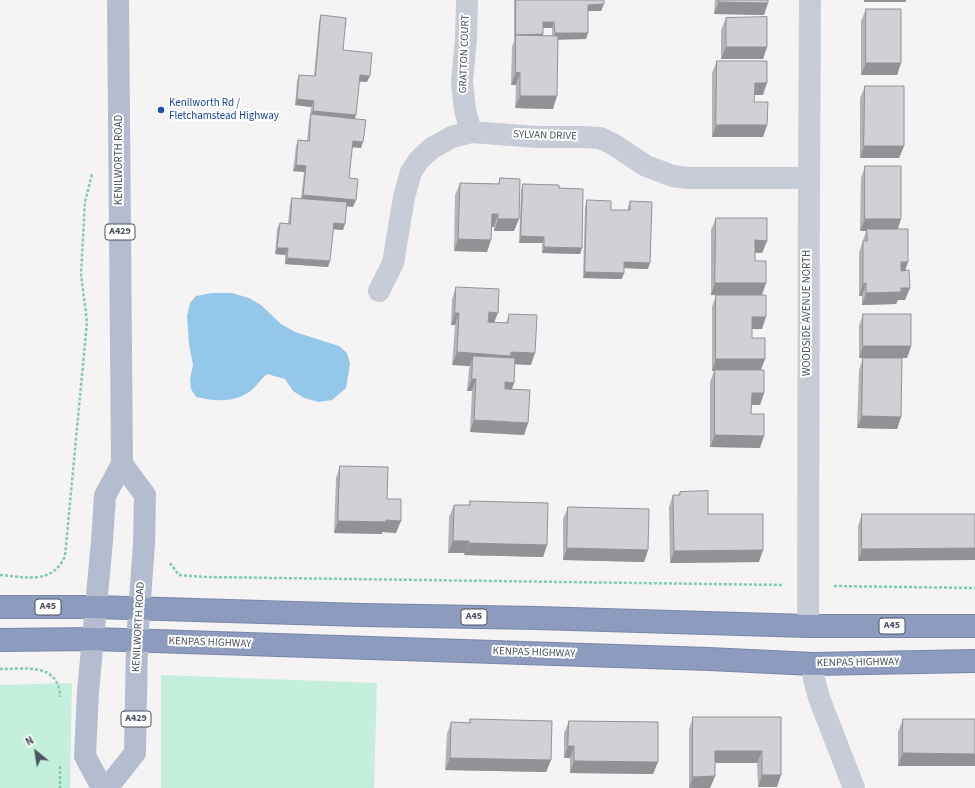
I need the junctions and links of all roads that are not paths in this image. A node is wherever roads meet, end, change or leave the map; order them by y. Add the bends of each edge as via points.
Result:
1 (118, 0) edge
2 (467, 0) edge
3 (810, 0) edge
4 (471, 132) junction
5 (808, 178) junction
6 (378, 291) dead end
7 (122, 464) junction
8 (0, 607) edge
9 (95, 607) junction
10 (140, 608) junction
11 (808, 626) junction
12 (975, 626) edge
13 (93, 639) junction
14 (0, 640) edge
15 (137, 641) junction
16 (975, 661) edge
17 (813, 664) junction
18 (102, 788) edge
19 (107, 788) edge
20 (854, 788) edge

1 - 7 main road, KENILWORTH ROAD / A429
2 - 4 street, GRATTON COURT via 462,82 465,110
3 - 5 street, WOODSIDE AVENUE NORTH
4 - 5 street, SYLVAN DRIVE via 600,138 646,166 673,176 687,178
4 - 6 street, SYLVAN DRIVE via 452,137 432,148 411,172 392,263
5 - 11 street, WOODSIDE AVENUE NORTH
7 - 9 main road, KENILWORTH ROAD / A429 via 105,496
7 - 10 main road, KENILWORTH ROAD / A429 via 145,496
8 - 9 highway, A45
9 - 10 highway, A45
9 - 13 main road, KENILWORTH ROAD / A429
10 - 11 highway, A45
10 - 15 main road, KENILWORTH ROAD / A429
11 - 12 highway, A45
13 - 14 highway, KENPAS HIGHWAY
13 - 15 highway, KENPAS HIGHWAY
13 - 18 main road, KENILWORTH ROAD / A429 via 85,756
15 - 17 highway, KENPAS HIGHWAY
15 - 19 main road, KENILWORTH ROAD / A429 via 135,753
16 - 17 highway, KENPAS HIGHWAY
17 - 20 street via 819,698

